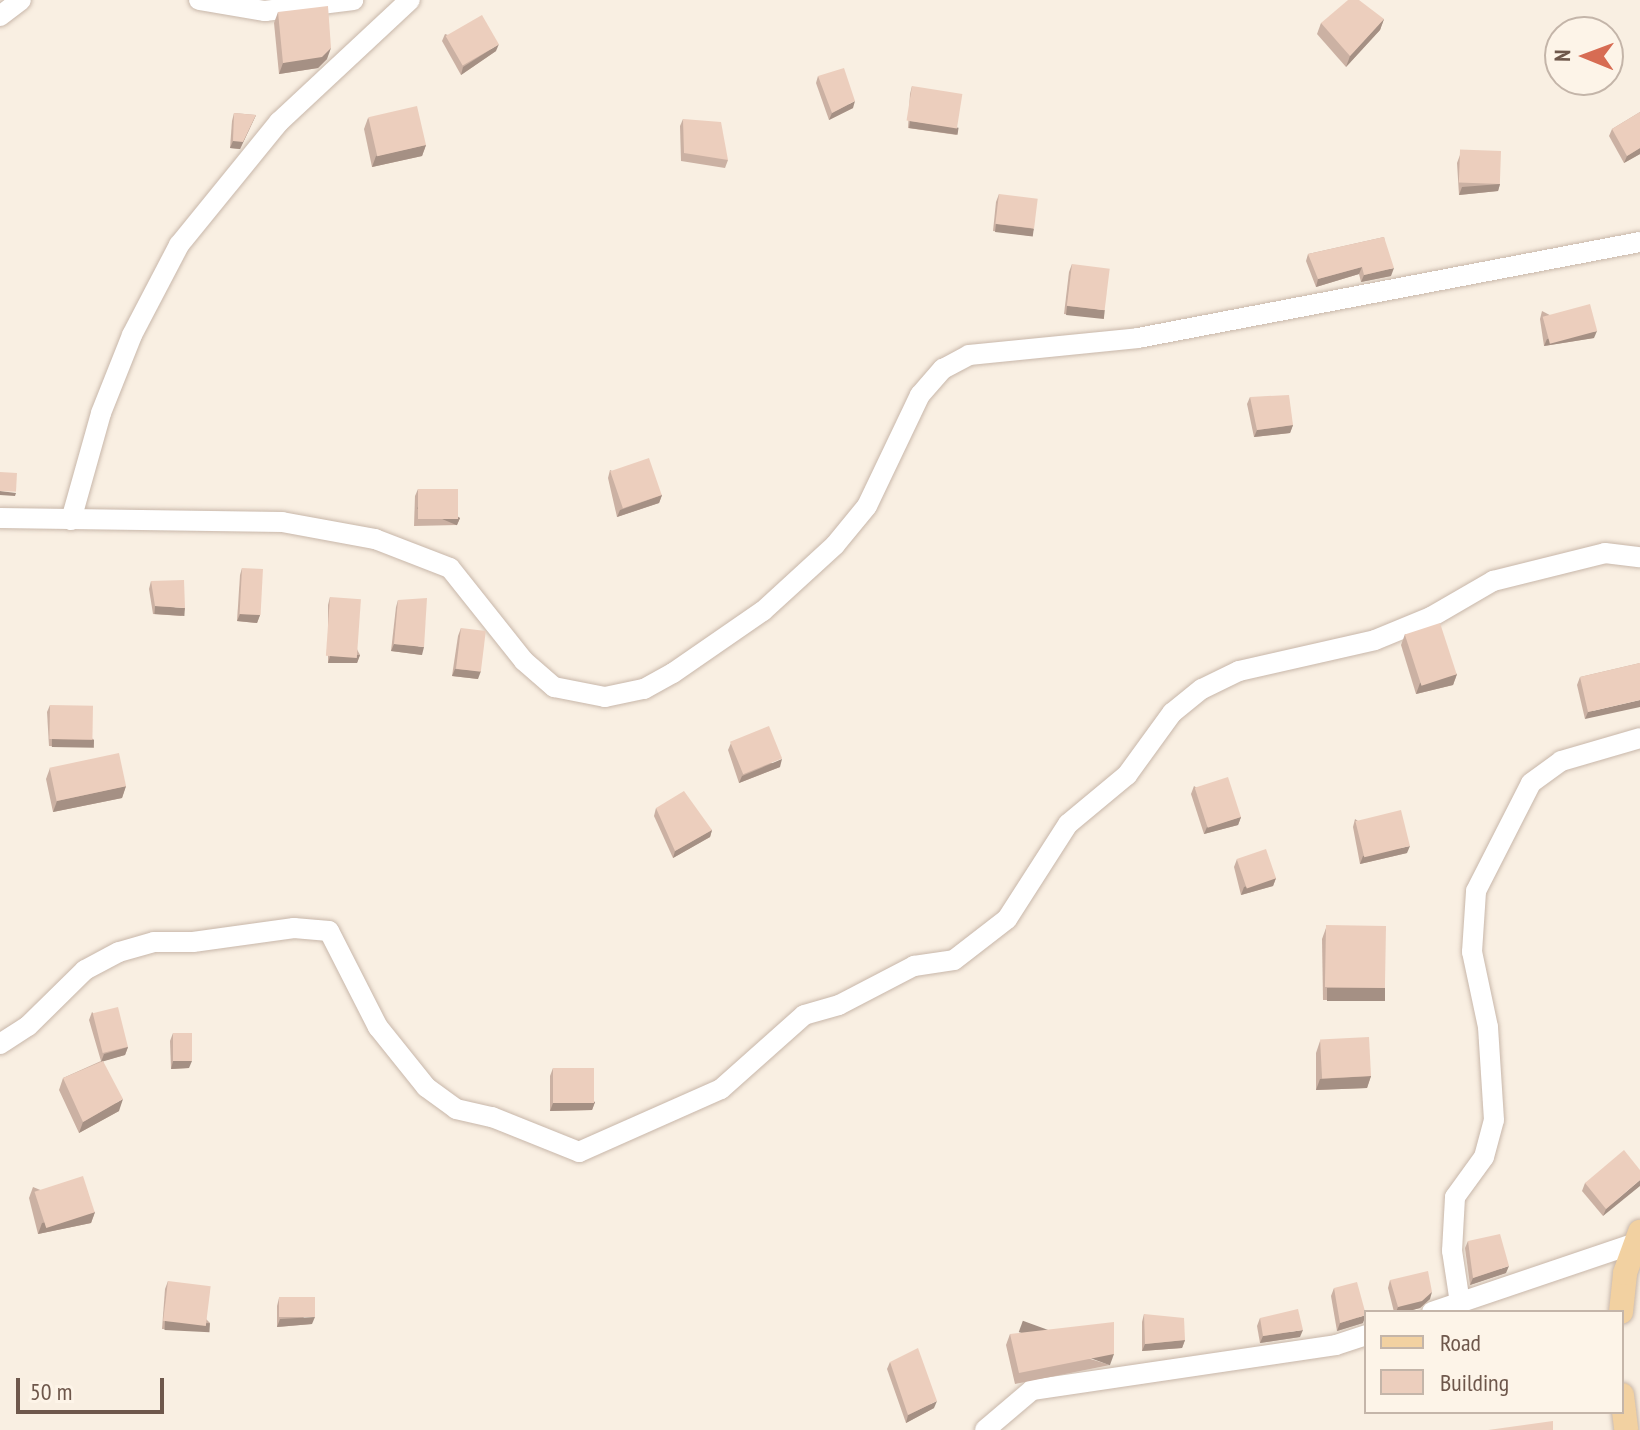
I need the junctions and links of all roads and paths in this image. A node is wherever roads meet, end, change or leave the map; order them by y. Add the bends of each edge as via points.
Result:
1 (21, 0) edge
2 (199, 0) edge
3 (353, 0) edge
4 (410, 0) edge
5 (0, 16) edge
6 (1640, 242) edge
7 (0, 518) edge
8 (71, 520) junction
9 (1640, 557) edge
10 (1640, 738) edge
11 (0, 1044) edge
12 (1636, 1238) edge
13 (1460, 1303) junction
14 (1438, 1310) edge
15 (1621, 1310) edge
16 (1364, 1336) edge
17 (985, 1430) edge

1 - 5 street
2 - 3 street via 265,11
4 - 8 street via 279,122 179,245 132,335 101,413
6 - 8 street via 1138,338 969,355 943,369 920,395 867,506 835,545 763,611 673,673 644,689 605,697 554,687 524,661 450,568 419,552 282,522
7 - 8 street
9 - 11 street via 1605,553 1493,581 1431,617 1375,640 1239,671 1202,689 1172,713 1127,775 1068,824 1007,919 954,960 914,966 839,1005 804,1015 721,1089 579,1152 492,1117 456,1109 426,1087 378,1027 329,931 294,928 154,942 119,952 85,970 28,1026
10 - 13 street via 1561,761 1537,777 1476,891 1472,952 1488,1027 1494,1120 1488,1149 1455,1197 1452,1251
12 - 13 street
12 - 15 main road
13 - 14 street
16 - 17 street via 1320,1347 1032,1390

